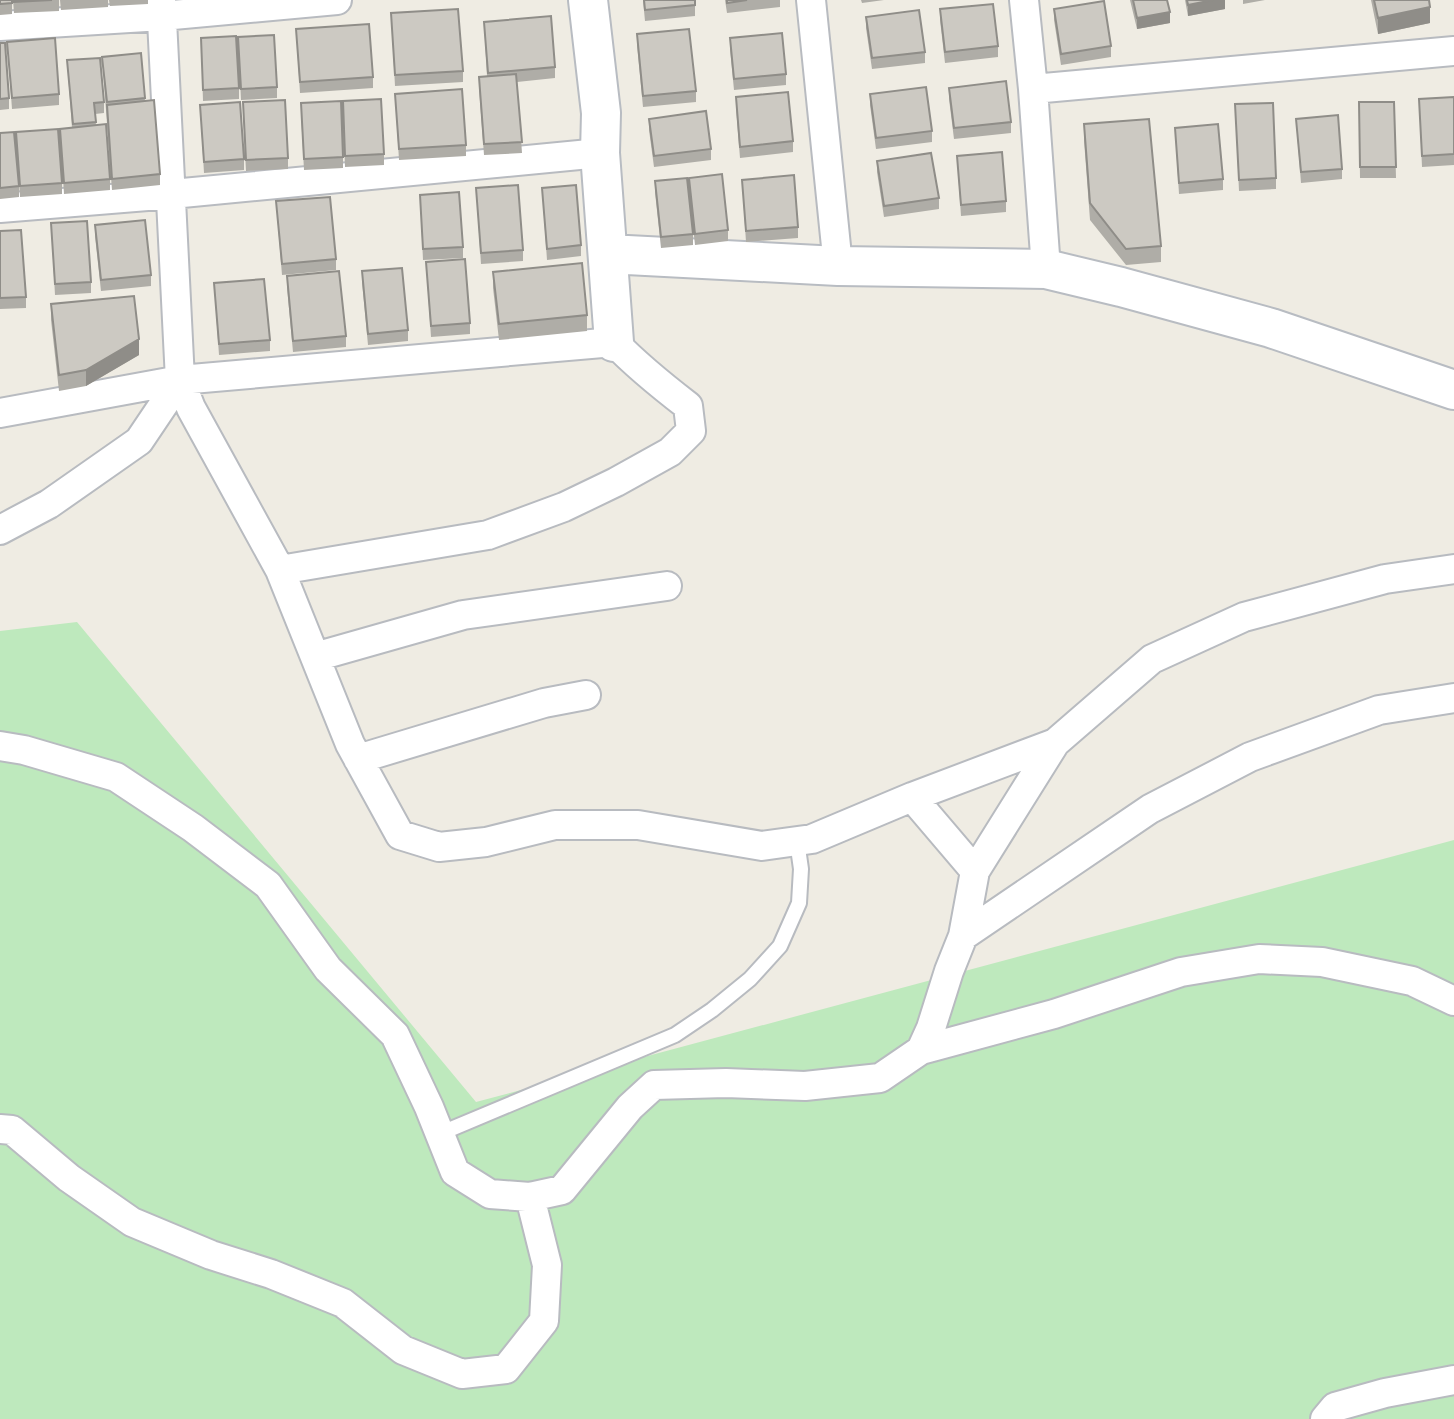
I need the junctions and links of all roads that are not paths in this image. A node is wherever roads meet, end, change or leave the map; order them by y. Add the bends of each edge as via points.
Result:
1 (337, 0) edge
2 (588, 0) edge
3 (811, 0) edge
4 (1024, 0) edge
5 (162, 8) edge
6 (0, 26) edge
7 (1454, 51) edge
8 (1033, 89) junction
9 (600, 153) junction
10 (172, 194) junction
11 (0, 208) edge
12 (608, 254) junction
13 (838, 266) junction
14 (1046, 270) junction
15 (614, 342) junction
16 (180, 380) junction
17 (1454, 390) edge
18 (0, 413) edge
19 (0, 530) edge
20 (1454, 569) edge
21 (280, 570) junction
22 (667, 586) dead end
23 (315, 657) junction
24 (586, 695) dead end
25 (1454, 698) edge
26 (1055, 743) junction
27 (0, 746) edge
28 (358, 759) junction
29 (912, 797) junction
30 (797, 841) junction
31 (975, 872) junction
32 (963, 936) junction
33 (1454, 1001) edge
34 (921, 1050) junction
35 (0, 1129) edge
36 (439, 1134) junction
37 (530, 1197) junction
38 (1454, 1380) edge
39 (1325, 1419) edge

1 - 5 street
2 - 9 street via 601,113
3 - 13 street
4 - 8 street
5 - 6 street
5 - 10 street
7 - 8 street
8 - 14 street
9 - 10 street
9 - 12 street
10 - 11 street
10 - 16 street
12 - 13 street
12 - 15 street
13 - 14 street
14 - 17 street via 1271,328
15 - 16 street
15 - 21 street via 688,406 691,431 670,452 564,507 488,535
16 - 18 street
16 - 19 street via 139,441 49,504
16 - 21 street
20 - 26 street via 1385,579 1244,617 1153,659
21 - 23 street
22 - 23 street via 463,615
23 - 28 street
24 - 28 street via 544,703
25 - 32 street via 1379,710 1250,757 1150,809
26 - 29 street
26 - 31 street
27 - 36 street via 116,777 268,885 328,969 395,1035
28 - 30 street via 400,835 439,848 555,825 638,825 762,846
29 - 30 street
29 - 31 street
30 - 36 lane via 799,903 780,946 731,995 675,1035
31 - 32 street
32 - 34 street
33 - 34 street via 1412,981 1322,962 1259,959 1181,972 1054,1014
34 - 37 street via 880,1078 805,1086 654,1085 630,1107 562,1190
35 - 37 street via 12,1130 132,1222 343,1303 403,1350 462,1374 506,1369 544,1321 547,1265
36 - 37 street via 455,1172 490,1194
38 - 39 street via 1335,1407

